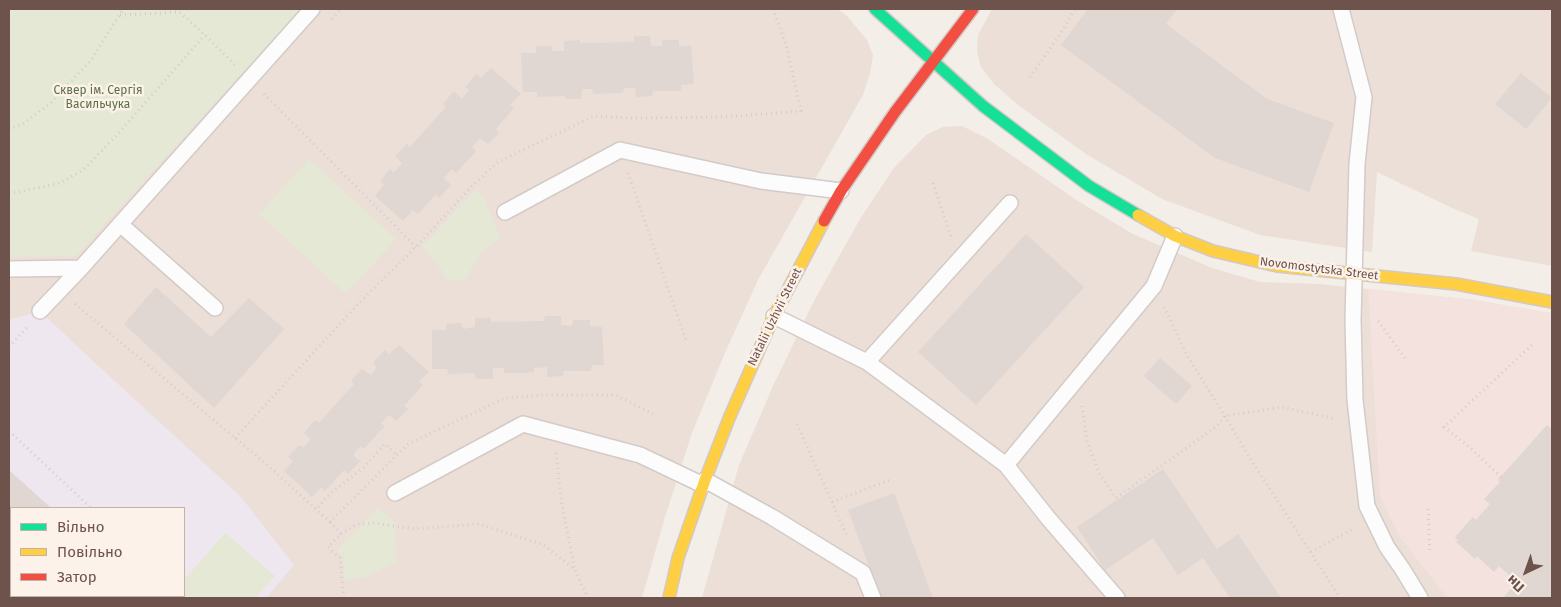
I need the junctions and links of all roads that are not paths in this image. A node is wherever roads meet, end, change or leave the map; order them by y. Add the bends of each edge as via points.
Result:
1 (312, 9) edge
2 (875, 9) edge
3 (973, 9) edge
4 (1341, 9) edge
5 (934, 62) junction
6 (841, 191) junction
7 (1010, 203) dead end
8 (505, 212) dead end
9 (120, 224) junction
10 (1175, 236) junction
11 (82, 268) junction
12 (9, 269) edge
13 (1354, 275) junction
14 (1552, 302) edge
15 (215, 308) dead end
16 (40, 311) road end
17 (774, 316) junction
18 (867, 362) junction
19 (1006, 465) junction
20 (704, 482) junction
21 (395, 493) dead end
22 (669, 598) edge
23 (873, 598) edge
24 (1117, 598) edge
25 (1420, 598) edge

1 - 9 lane
2 - 5 street, Novomostytska Street
3 - 5 street, Natalii Uzhvii Street
4 - 13 lane via 1364,97 1357,164
5 - 6 street, Natalii Uzhvii Street
5 - 10 street, Novomostytska Street via 983,106 1089,186
6 - 8 lane via 761,180 620,150
6 - 17 street, Natalii Uzhvii Street
7 - 18 lane
9 - 11 lane
9 - 15 lane
10 - 13 street, Novomostytska Street via 1213,251 1277,266
10 - 19 lane via 1154,286
11 - 12 lane
11 - 16 lane
13 - 14 street, Novomostytska Street via 1456,284
13 - 25 lane via 1355,400 1367,506 1387,547
17 - 18 lane
17 - 20 street, Natalii Uzhvii Street
18 - 19 lane
19 - 24 lane
20 - 21 lane via 640,455 523,424
20 - 22 street, Natalii Uzhvii Street via 678,558
20 - 23 lane via 772,517 863,573

